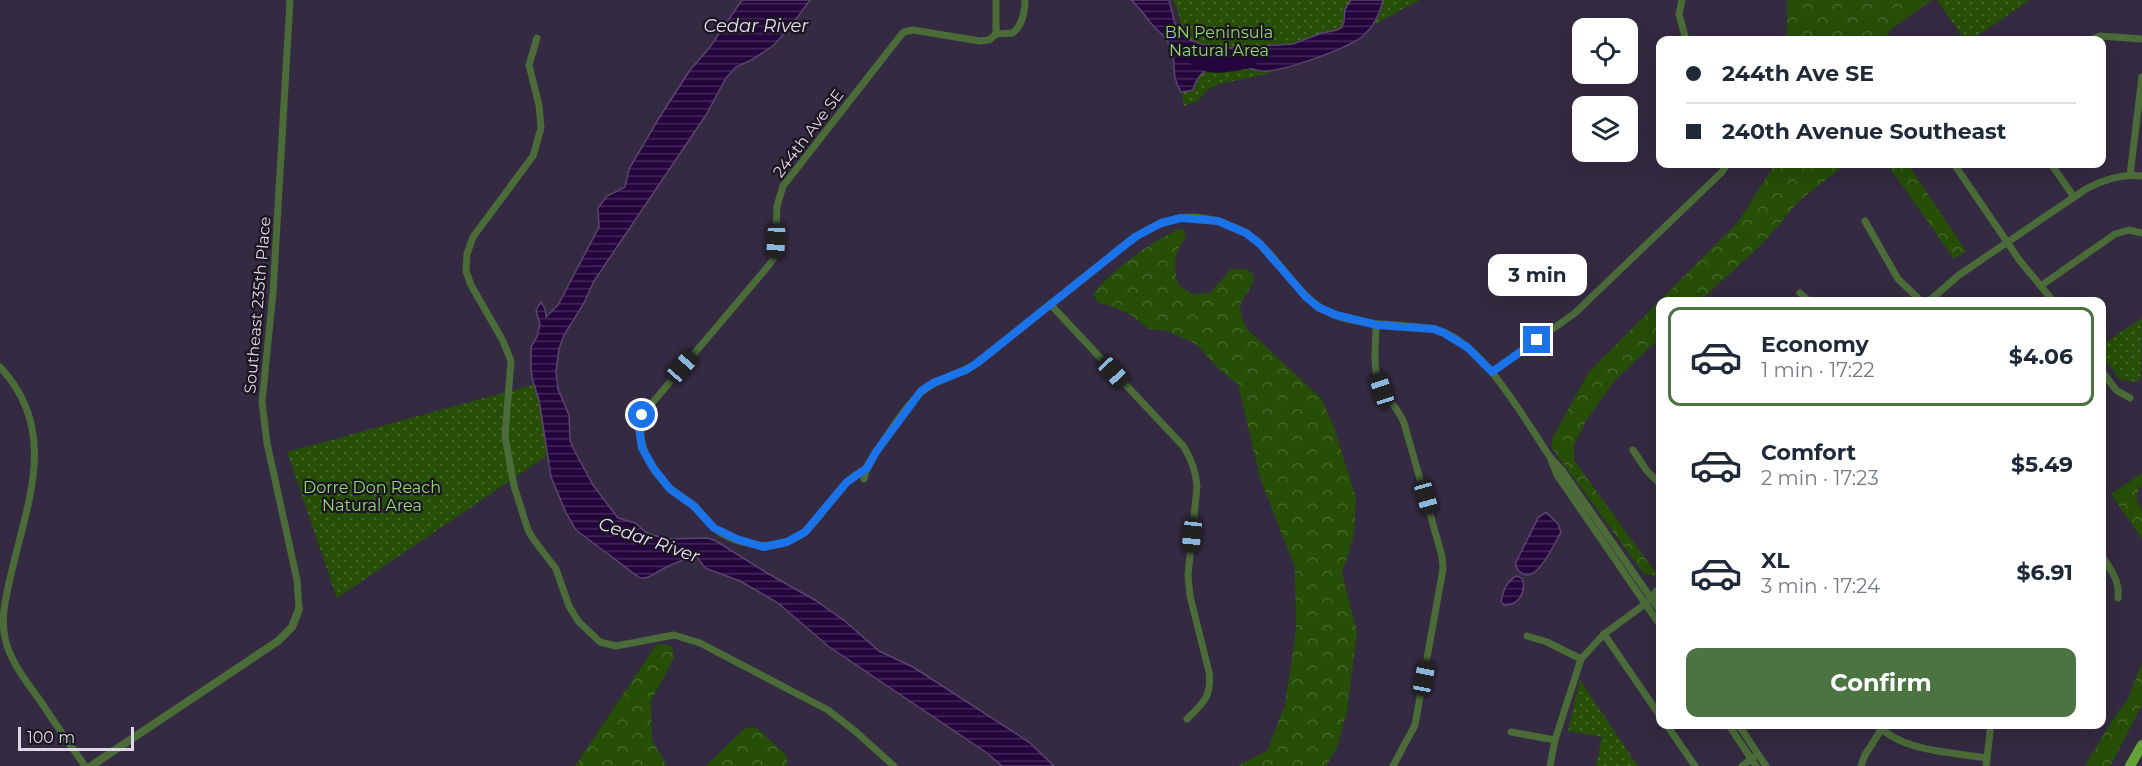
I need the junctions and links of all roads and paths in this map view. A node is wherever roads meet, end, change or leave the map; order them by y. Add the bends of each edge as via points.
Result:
1 (290, 0) edge
2 (996, 0) edge
3 (1025, 0) edge
4 (1682, 0) edge
5 (996, 34) junction
6 (1685, 36) edge
7 (2106, 36) edge
8 (537, 38) dead end
9 (2142, 39) edge
10 (2142, 76) edge
11 (1724, 168) edge
12 (1957, 168) edge
13 (2054, 168) edge
14 (2130, 175) junction
15 (2142, 176) edge
16 (2074, 197) junction
17 (1865, 221) dead end
18 (2142, 234) edge
19 (2007, 243) junction
20 (2042, 285) junction
21 (1800, 292) dead end
22 (1805, 297) edge
23 (1917, 297) edge
24 (1934, 297) edge
25 (2050, 297) edge
26 (1050, 304) junction
27 (1377, 325) junction
28 (0, 367) edge
29 (1492, 372) junction
30 (2106, 376) edge
31 (2130, 398) dead end
32 (1633, 450) dead end
33 (867, 468) junction
34 (864, 479) dead end
35 (1656, 480) edge
36 (2106, 563) edge
37 (1656, 591) edge
38 (2118, 598) dead end
39 (1656, 600) edge
40 (1649, 601) junction
41 (1656, 607) edge
42 (299, 609) joint
43 (1656, 616) edge
44 (1604, 634) junction
45 (1527, 636) dead end
46 (1581, 659) junction
47 (1656, 710) edge
48 (1186, 720) dead end
49 (1669, 729) edge
50 (1732, 729) edge
51 (1741, 729) edge
52 (1878, 729) edge
53 (1882, 729) edge
54 (1990, 729) edge
55 (1511, 732) dead end
56 (1555, 740) junction
57 (2142, 745) edge
58 (1755, 757) junction
59 (1986, 762) edge
60 (85, 766) edge
61 (91, 766) edge
62 (894, 766) edge
63 (1393, 766) edge
64 (1550, 766) edge
65 (1695, 766) edge
66 (1742, 766) edge
67 (1756, 766) edge
68 (1766, 766) edge
69 (1861, 766) edge
70 (2130, 766) edge

1 - 42 street, Southeast 235th Place via 273,293 262,402 267,443 297,580
2 - 5 street
3 - 5 street, 244th Ave SE via 1019,27 1013,33
4 - 6 street via 1679,14
5 - 33 street, 244th Ave SE via 990,40 980,41 913,30 904,32 783,186 777,206 775,256 770,264 642,415 639,428 642,448 670,489 694,506 714,528 757,546 787,542 805,532 847,482
7 - 9 street
8 - 62 street via 529,66 540,117 533,156 473,237 466,254 471,285 511,361 505,436 514,486 528,530 556,569 578,621 600,642 616,646 674,636 700,644 828,710
10 - 14 street
11 - 29 street via 1575,313
12 - 19 street
13 - 16 street
14 - 15 street
14 - 16 street via 2103,181
16 - 19 street
17 - 23 street via 1898,279
18 - 20 street via 2129,230 2115,234
19 - 20 street
19 - 24 street
20 - 25 street
21 - 22 street
26 - 27 street via 1144,231 1181,218 1201,218 1246,233 1318,307
26 - 33 street via 977,363 921,391
26 - 48 street via 1192,459 1197,487 1188,575 1211,684 1205,702
27 - 29 street via 1444,333 1467,347
27 - 63 street via 1377,376 1404,423 1443,570 1415,725
28 - 60 street via 25,405 36,466 4,604 5,640 19,670
29 - 40 street
30 - 31 street via 2116,390
32 - 35 street
33 - 34 street
36 - 38 street via 2119,589
37 - 40 street
39 - 40 street
40 - 41 street
40 - 43 street
40 - 44 street
42 - 61 street via 292,627 278,641
44 - 46 street
44 - 47 street
45 - 46 street
46 - 56 street
49 - 65 street
50 - 58 street
51 - 58 street
52 - 69 street
53 - 59 street via 1903,742
54 - 59 street
55 - 56 street
56 - 64 street
57 - 70 main road
58 - 66 street
58 - 67 street
58 - 68 street

